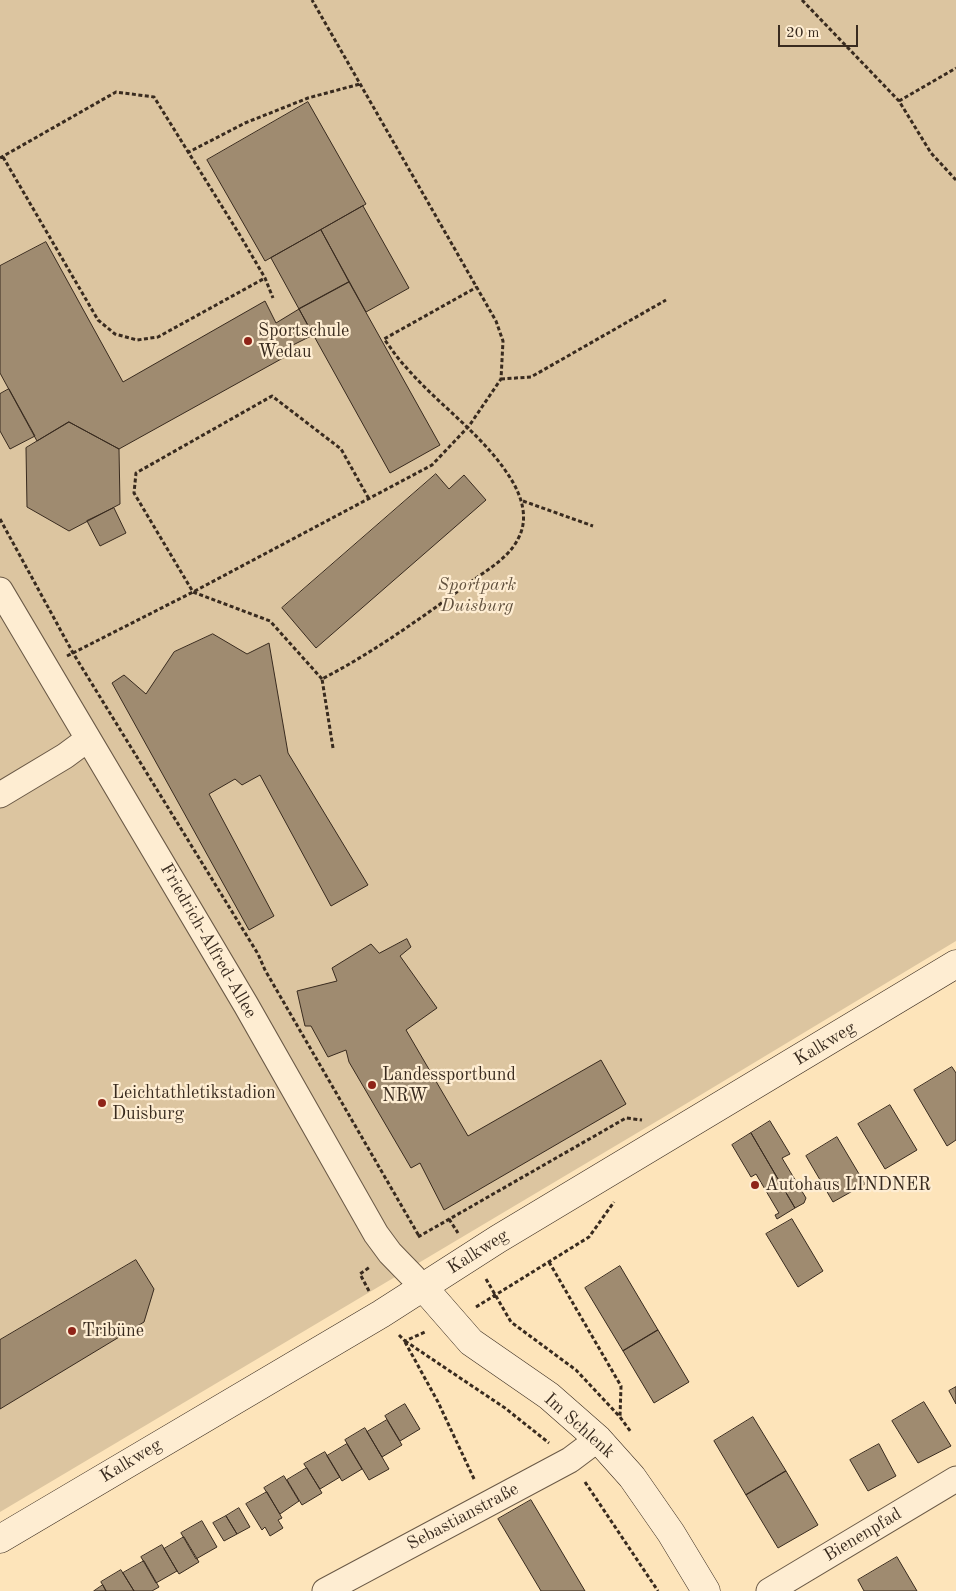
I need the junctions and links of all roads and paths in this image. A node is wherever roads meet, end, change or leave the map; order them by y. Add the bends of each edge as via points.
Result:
1 (312, 0) edge
2 (802, 0) edge
3 (956, 68) edge
4 (360, 84) junction
5 (899, 101) junction
6 (186, 153) junction
7 (1, 158) edge
8 (956, 180) edge
9 (265, 278) junction
10 (477, 287) junction
11 (273, 298) dead end
12 (666, 300) dead end
13 (502, 379) junction
14 (468, 426) junction
15 (369, 499) junction
16 (523, 501) junction
17 (0, 519) edge
18 (593, 526) dead end
19 (0, 590) edge
20 (193, 592) junction
21 (73, 653) junction
22 (46, 667) junction
23 (322, 679) junction
24 (88, 738) junction
25 (333, 748) dead end
26 (0, 795) edge
27 (956, 964) edge
28 (645, 1120) dead end
29 (618, 1198) dead end
30 (419, 1236) junction
31 (390, 1253) junction
32 (549, 1262) junction
33 (360, 1274) dead end
34 (423, 1287) junction
35 (496, 1296) dead end
36 (404, 1341) dead end
37 (620, 1417) dead end
38 (598, 1439) junction
39 (956, 1479) edge
40 (486, 1506) junction
41 (0, 1539) edge
42 (326, 1591) edge
43 (706, 1591) edge
44 (770, 1591) edge

1 - 4 path
2 - 5 path
3 - 5 path
4 - 6 path via 308,98 245,122
4 - 10 path
5 - 8 path via 931,153
6 - 7 path via 154,98 116,92
6 - 9 path
7 - 9 path via 98,320 115,334 137,340 158,338
9 - 11 path
10 - 13 path via 496,321 502,341
10 - 14 path via 384,339 405,367
12 - 13 path via 531,376
13 - 14 path
14 - 15 path via 432,466
14 - 16 path via 511,478
15 - 20 path
15 - 20 path via 341,449 272,396 136,473 134,493
16 - 18 path
16 - 23 path via 523,524 518,539 505,556 355,662
17 - 21 path
19 - 22 street, Friedrich-Alfred-Allee
20 - 21 path
20 - 23 path via 270,621
21 - 22 path
21 - 30 path via 258,954
22 - 24 street, Friedrich-Alfred-Allee
23 - 25 path
24 - 26 street via 65,756
24 - 31 street, Friedrich-Alfred-Allee
27 - 34 street, Kalkweg
28 - 30 path via 626,1118
29 - 32 path via 589,1237
30 - 31 path
31 - 33 path
31 - 34 street, Friedrich-Alfred-Allee
32 - 35 path
32 - 37 path via 621,1386
34 - 38 street, Im Schlenk via 471,1342 548,1396
34 - 41 street, Kalkweg
36 - 40 path via 438,1402
38 - 40 street, Sebastianstraße via 570,1460
38 - 43 street, Im Schlenk via 632,1477
39 - 44 street, Bienenpfad
40 - 42 street, Sebastianstraße

